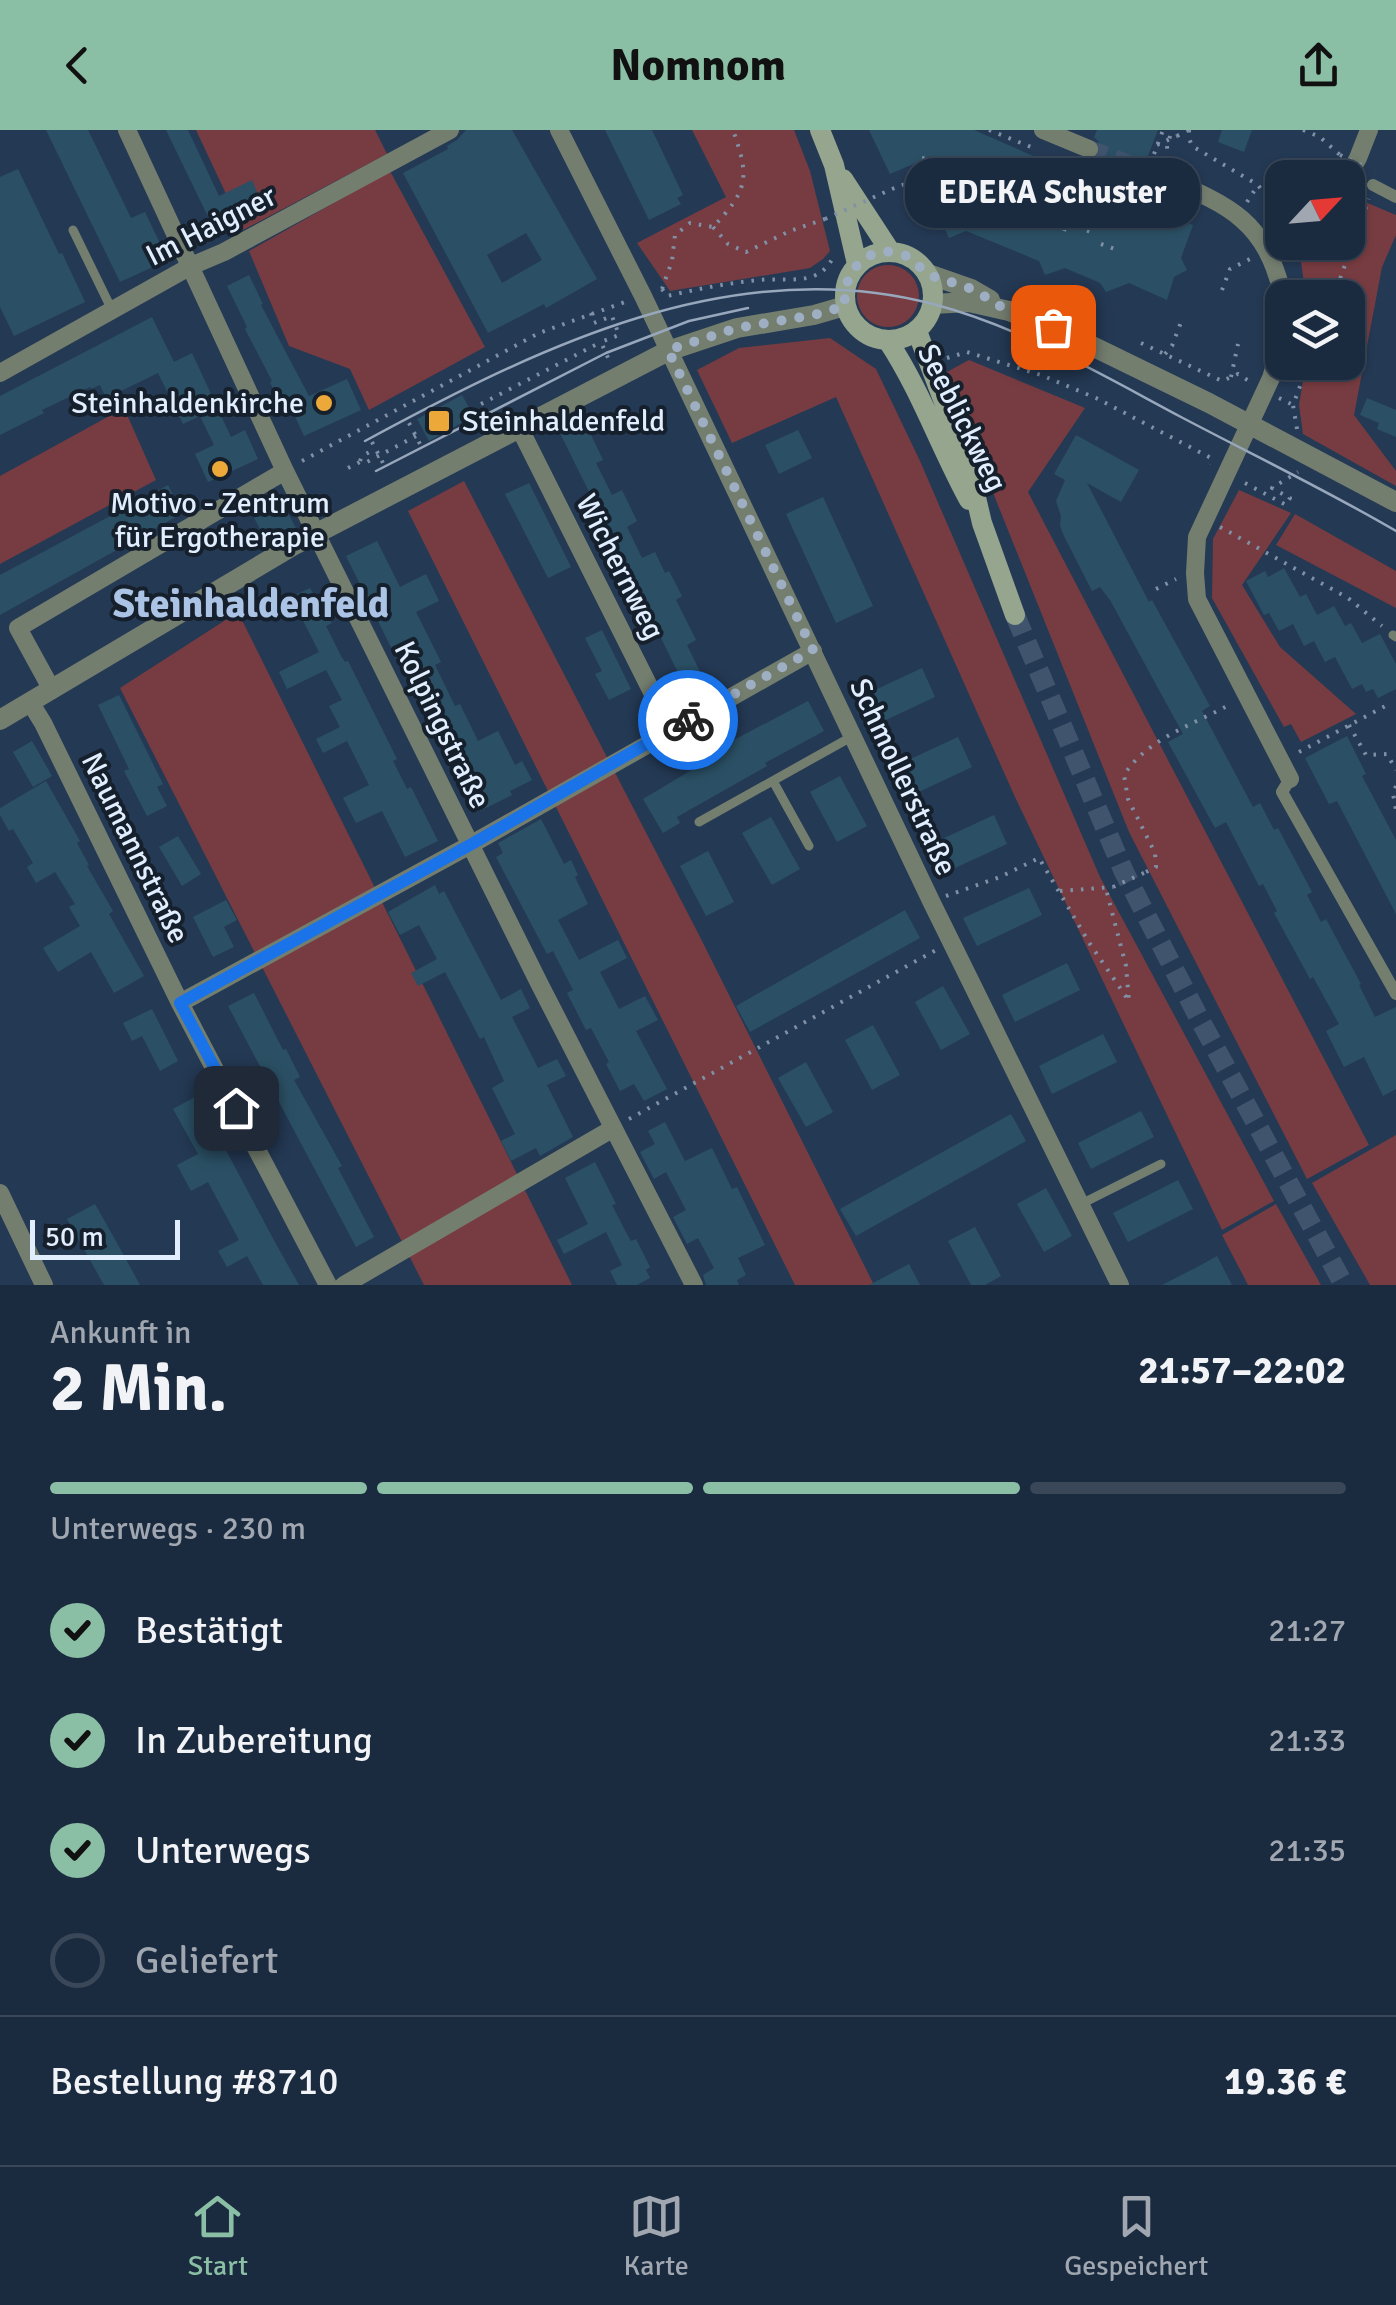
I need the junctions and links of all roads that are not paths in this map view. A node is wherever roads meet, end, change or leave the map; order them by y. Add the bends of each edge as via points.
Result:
1 (126, 130) edge
2 (559, 130) edge
3 (820, 130) edge
4 (1044, 130) edge
5 (1368, 130) edge
6 (447, 131) edge
7 (1089, 149) tunnel mouth
8 (1357, 160) edge
9 (834, 164) junction
10 (1150, 172) tunnel mouth
11 (1372, 185) road end
12 (1396, 197) edge
13 (73, 230) dead end
14 (1265, 238) edge
15 (890, 251) junction
16 (857, 264) junction
17 (190, 266) junction
18 (928, 274) junction
19 (932, 304) junction
20 (845, 306) junction
21 (112, 310) junction
22 (1009, 310) junction
23 (917, 331) junction
24 (888, 340) junction
25 (668, 350) junction
26 (0, 373) edge
27 (1270, 380) edge
28 (1248, 423) junction
29 (520, 429) junction
30 (285, 471) junction
31 (1396, 502) edge
32 (982, 523) junction
33 (317, 533) junction
34 (1014, 615) tunnel mouth
35 (813, 650) junction
36 (52, 690) junction
37 (30, 702) junction
38 (0, 720) edge
39 (671, 730) junction
40 (852, 736) junction
41 (1290, 778) joint
42 (772, 780) junction
43 (699, 822) dead end
44 (470, 845) junction
45 (809, 846) dead end
46 (1396, 994) edge
47 (180, 1003) junction
48 (612, 1128) junction
49 (1162, 1164) dead end
50 (0, 1193) edge
51 (1081, 1204) junction
52 (44, 1285) edge
53 (328, 1285) edge
54 (344, 1285) edge
55 (694, 1285) edge
56 (1120, 1285) edge

1 - 17 street, Kolpingstraße
2 - 25 street, Schmollerstraße
3 - 9 main road
4 - 7 street
5 - 8 street
6 - 17 street, Im Haigner
9 - 15 main road
9 - 16 main road
10 - 14 street via 1222,205
11 - 12 street
13 - 21 lane
15 - 16 main road
15 - 18 main road via 905,254
16 - 20 main road via 844,289
17 - 21 street, Im Haigner
17 - 30 street, Kolpingstraße
18 - 19 main road
18 - 22 street
19 - 22 street
19 - 23 main road
20 - 24 main road via 869,336
20 - 25 street
21 - 26 street, Im Haigner
22 - 28 street
23 - 24 main road
23 - 32 main road, Seeblickweg via 969,468
24 - 32 main road, Seeblickweg
25 - 29 street
25 - 35 street, Schmollerstraße
27 - 28 street
28 - 31 street
28 - 41 street via 1232,476 1198,538 1198,599
29 - 33 street
29 - 39 street, Wichernweg
30 - 33 street, Kolpingstraße
30 - 36 street via 18,628
32 - 34 main road, Seeblickweg
33 - 36 street
33 - 44 street, Kolpingstraße
35 - 39 street
35 - 40 street, Schmollerstraße
36 - 37 street
37 - 38 street
37 - 47 street, Naumannstraße
39 - 44 street
40 - 42 lane
40 - 51 street, Schmollerstraße
41 - 46 street via 1282,792
42 - 43 lane
42 - 45 lane
44 - 47 street
44 - 48 street, Kolpingstraße
47 - 53 street, Naumannstraße
48 - 54 street
48 - 55 street, Kolpingstraße
49 - 51 lane
50 - 52 street
51 - 56 street, Schmollerstraße

